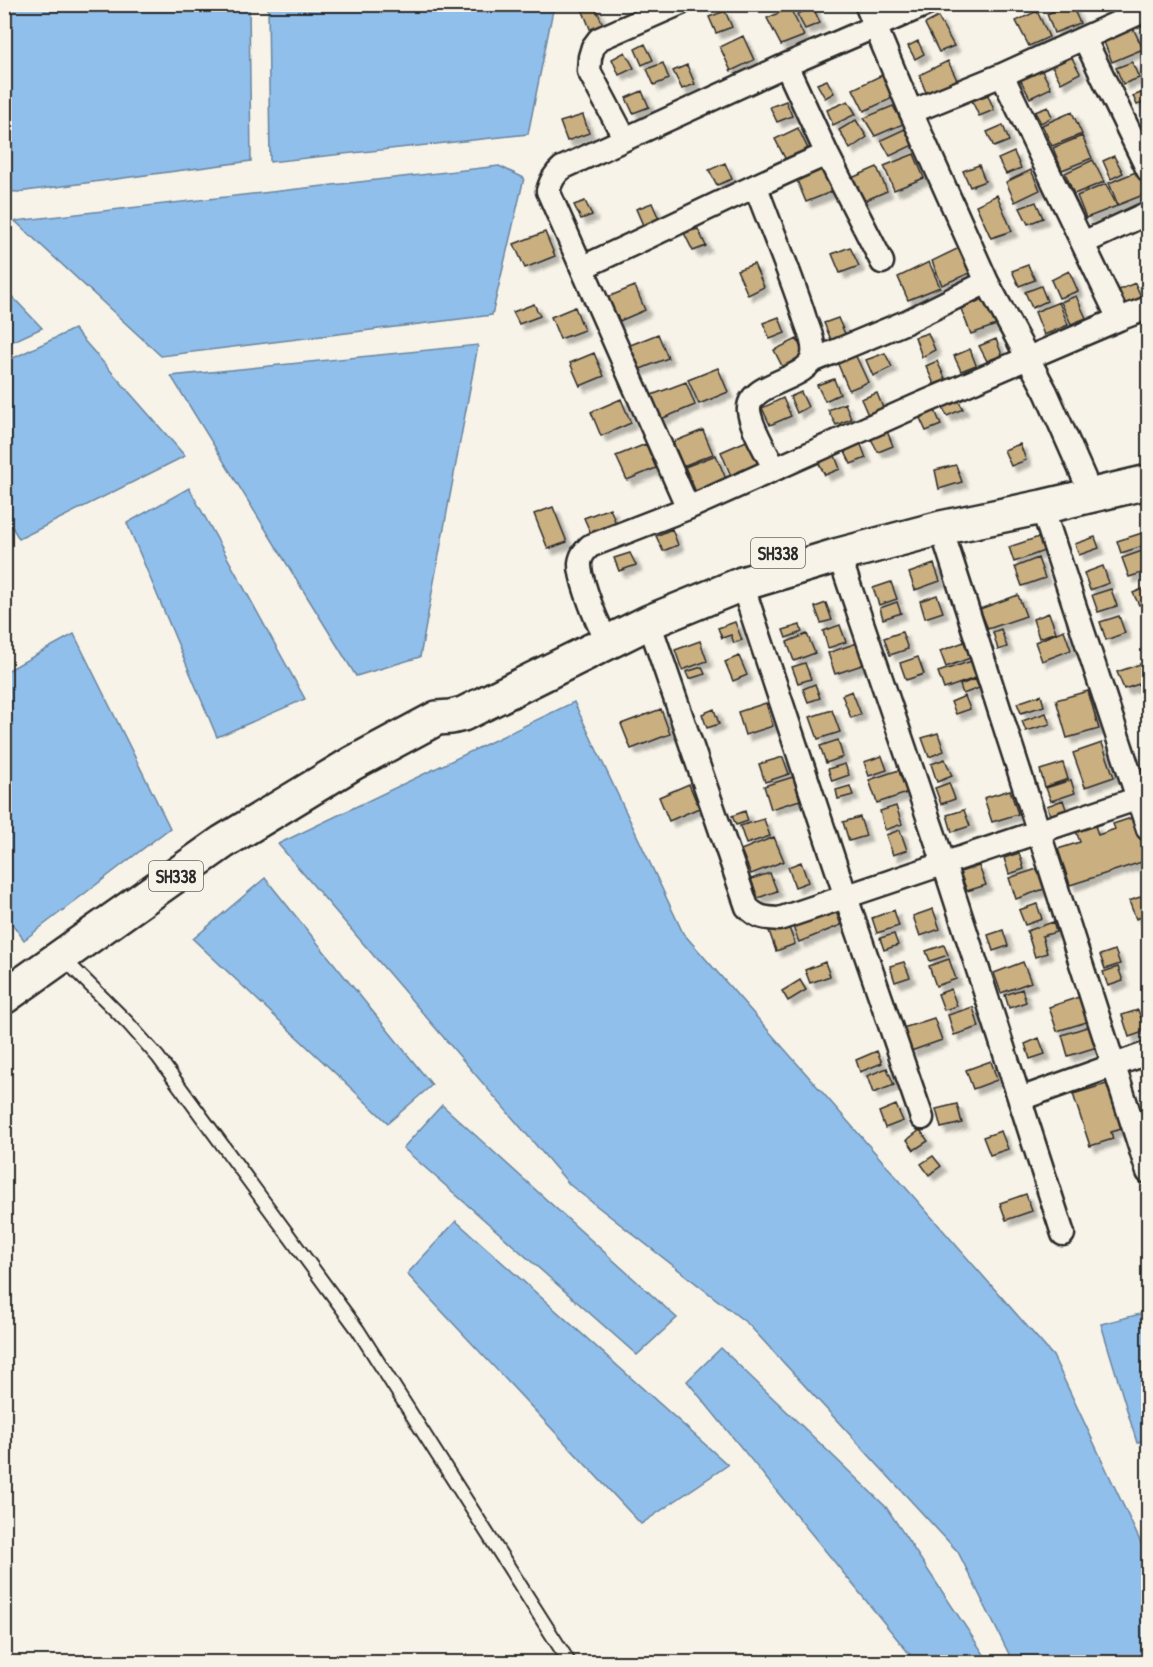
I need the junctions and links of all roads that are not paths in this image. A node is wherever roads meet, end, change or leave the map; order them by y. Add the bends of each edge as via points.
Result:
1 (866, 4) edge
2 (927, 4) edge
3 (671, 6) edge
4 (1149, 9) edge
5 (875, 26) junction
6 (1084, 38) junction
7 (786, 65) junction
8 (1002, 75) junction
9 (911, 112) junction
10 (625, 138) junction
11 (827, 154) junction
12 (1149, 170) edge
13 (756, 187) junction
14 (1149, 213) edge
15 (1083, 243) junction
16 (882, 262) dead end
17 (583, 267) junction
18 (987, 282) junction
19 (1149, 308) edge
20 (1119, 319) junction
21 (1028, 357) junction
22 (812, 361) junction
23 (1149, 460) edge
24 (774, 469) junction
25 (1084, 478) junction
26 (1148, 482) edge
27 (1042, 507) junction
28 (688, 508) junction
29 (940, 528) junction
30 (839, 555) junction
31 (742, 584) junction
32 (649, 622) junction
33 (599, 625) junction
34 (437, 718) junction
35 (1143, 797) edge
36 (1149, 829) edge
37 (1040, 832) junction
38 (944, 864) junction
39 (846, 897) junction
40 (62, 957) junction
41 (4, 997) edge
42 (1149, 1053) edge
43 (1115, 1064) junction
44 (1020, 1099) junction
45 (922, 1118) dead end
46 (1149, 1172) edge
47 (1063, 1234) dead end
48 (569, 1662) edge

1 - 5 street
2 - 5 street
3 - 10 street via 599,39 593,47 590,71
4 - 6 street
5 - 7 street
5 - 9 street
6 - 8 street
6 - 12 street
7 - 10 street
7 - 11 street
8 - 9 street
8 - 15 street
9 - 18 street
10 - 17 street via 562,168 551,181 548,191
11 - 13 street
11 - 16 street
13 - 17 street
13 - 22 street via 795,287 812,341
14 - 15 street
15 - 20 street
17 - 28 street
18 - 21 street
18 - 22 street via 906,322
19 - 20 street
20 - 21 street
21 - 24 street
21 - 25 street
22 - 24 street via 751,399 750,419
23 - 25 main road, SH338
24 - 28 street
25 - 33 main road, SH338 via 832,534 685,586
26 - 27 main road, SH338
27 - 29 main road, SH338
27 - 35 street
28 - 33 street via 585,551 580,566
29 - 30 main road, SH338
29 - 37 street
30 - 31 main road, SH338
30 - 38 street
31 - 32 main road, SH338
31 - 39 street
32 - 34 main road, SH338 via 463,714
32 - 39 street via 747,907 763,918 779,919
33 - 34 main road, SH338 via 464,690 446,704
34 - 40 main road, SH338 via 365,756 223,842
35 - 36 street
35 - 37 street
37 - 38 street
37 - 43 street
38 - 39 street
38 - 44 street
39 - 45 street
40 - 41 main road, SH338
40 - 48 lane via 158,1057 358,1330
42 - 43 street
43 - 44 street
43 - 46 street
44 - 47 street

